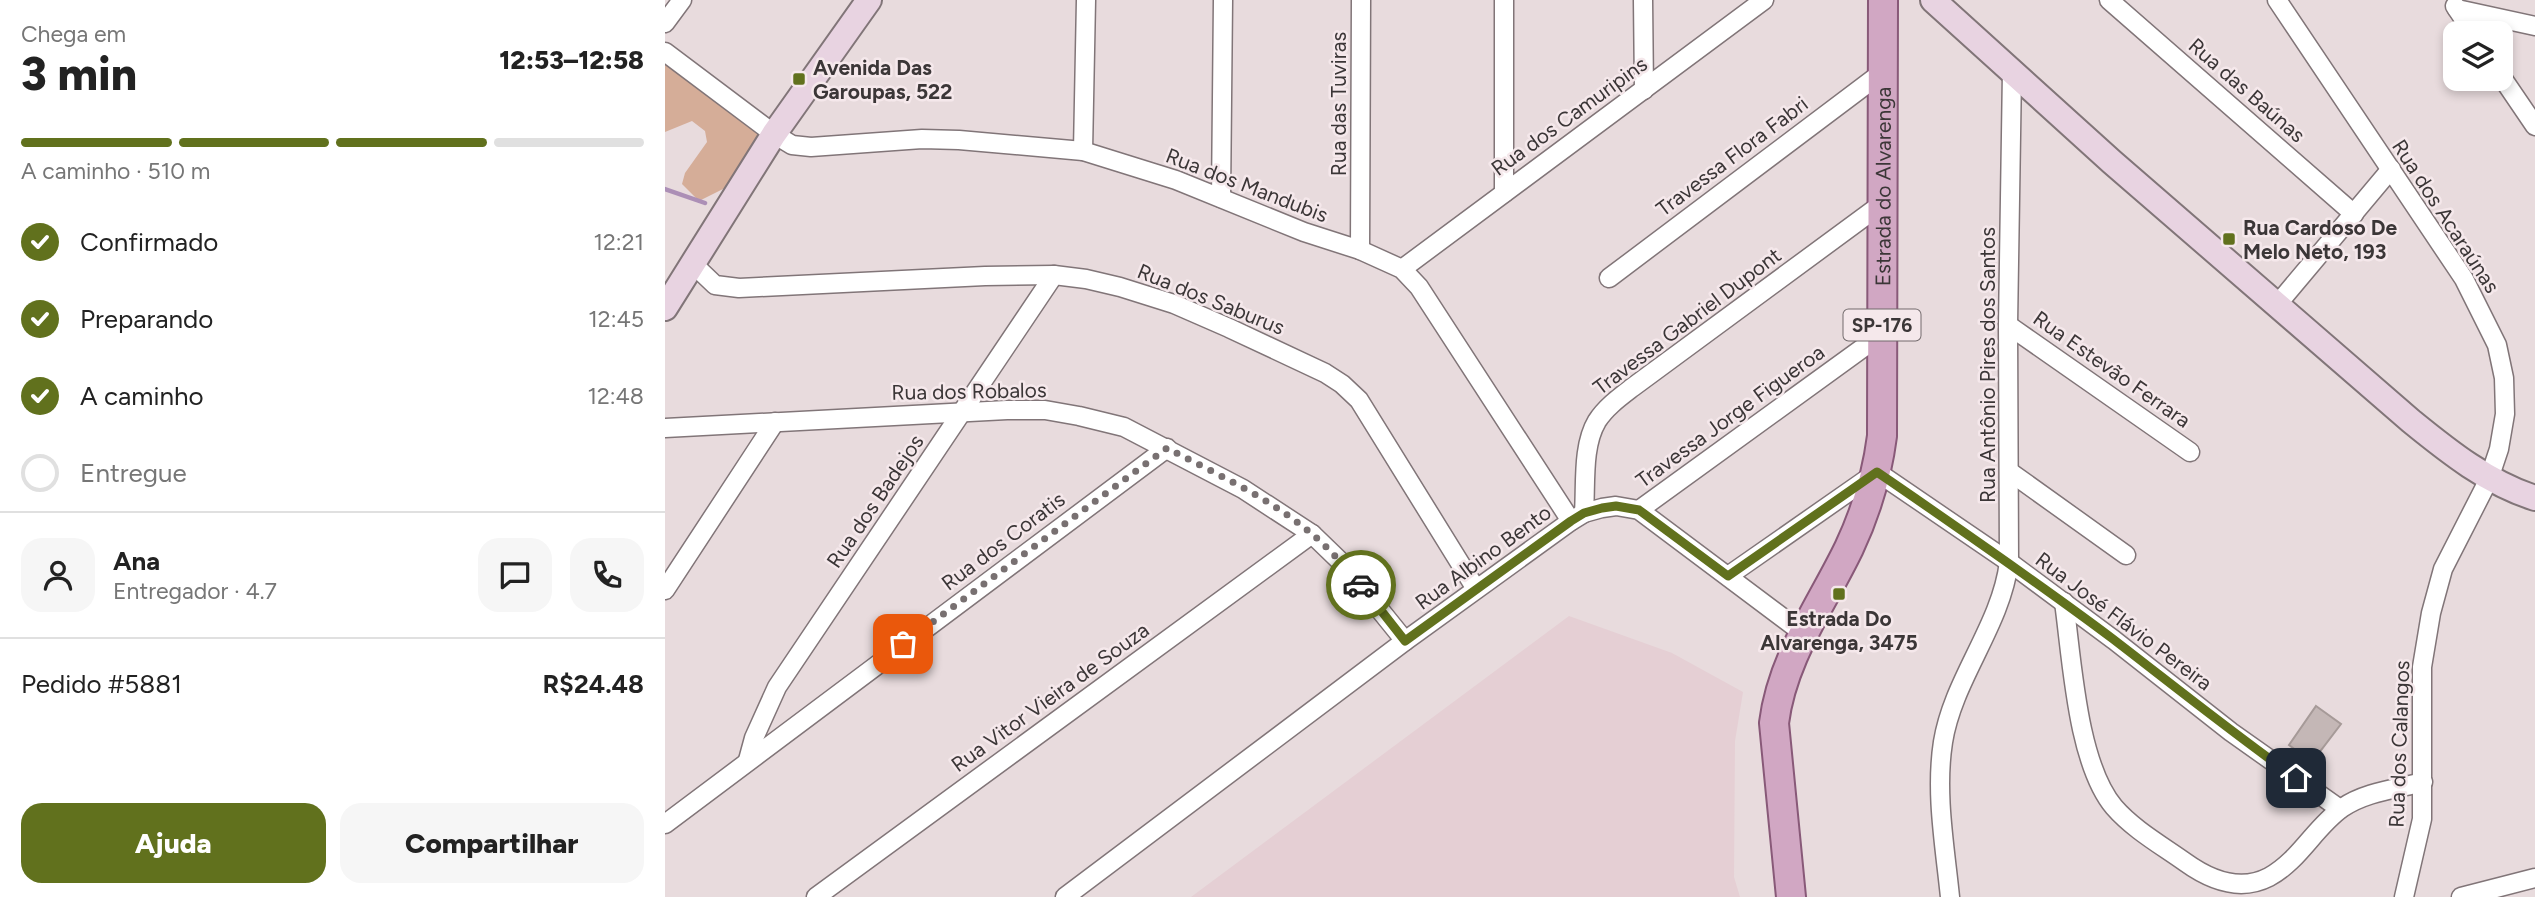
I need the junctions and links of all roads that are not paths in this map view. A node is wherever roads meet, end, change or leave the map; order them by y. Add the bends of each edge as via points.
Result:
1 (682, 0) edge
2 (869, 0) edge
3 (1086, 0) edge
4 (1223, 0) edge
5 (1361, 0) edge
6 (1504, 0) edge
7 (1643, 0) edge
8 (1764, 0) edge
9 (1883, 0) edge
10 (1933, 0) edge
11 (2109, 0) edge
12 (2277, 0) edge
13 (2454, 5) edge
14 (2465, 21) edge
15 (665, 23) edge
16 (2535, 26) edge
17 (665, 52) edge
18 (1884, 71) junction
19 (2012, 72) junction
20 (1644, 90) junction
21 (2511, 91) edge
22 (2535, 127) edge
23 (774, 134) junction
24 (1083, 151) junction
25 (2391, 169) junction
26 (1504, 193) junction
27 (1221, 198) junction
28 (1882, 203) junction
29 (2354, 214) junction
30 (1360, 250) junction
31 (693, 264) junction
32 (1402, 269) junction
33 (1054, 275) junction
34 (1609, 278) dead end
35 (2276, 306) junction
36 (665, 308) edge
37 (2008, 325) junction
38 (1882, 334) junction
39 (964, 411) junction
40 (775, 422) junction
41 (665, 428) edge
42 (1167, 448) junction
43 (2190, 452) dead end
44 (1877, 472) junction
45 (2010, 472) junction
46 (2489, 479) junction
47 (2535, 498) edge
48 (1639, 510) junction
49 (1578, 517) junction
50 (1312, 534) junction
51 (2126, 555) dead end
52 (2009, 562) junction
53 (1728, 576) junction
54 (1476, 589) junction
55 (665, 590) edge
56 (2064, 602) junction
57 (1803, 633) junction
58 (1405, 641) junction
59 (748, 760) junction
60 (2423, 782) junction
61 (2340, 809) junction
62 (665, 824) edge
63 (2535, 878) edge
64 (815, 897) edge
65 (1065, 897) edge
66 (1791, 897) edge
67 (1950, 897) edge
68 (2404, 897) edge
69 (2461, 897) edge

1 - 15 street
2 - 23 main road
3 - 24 street
4 - 27 street
5 - 30 street, Rua das Tuviras
6 - 26 street
7 - 20 street
8 - 20 street, Rua dos Camuripins
9 - 18 main road, Estrada do Alvarenga / SP-176
10 - 19 main road
11 - 29 street, Rua das Baúnas
12 - 25 street, Rua dos Acaraúnas
13 - 14 street
13 - 16 street
17 - 23 street, Rua dos Mandubis
18 - 28 main road, Estrada do Alvarenga / SP-176
18 - 34 street, Travessa Flora Fabri
19 - 35 main road
19 - 37 street, Rua Antônio Pires dos Santos
20 - 26 street, Rua dos Camuripins
21 - 22 street
23 - 24 street, Rua dos Mandubis via 792,145 811,147 959,139
23 - 31 main road
24 - 27 street, Rua dos Mandubis
25 - 29 street
25 - 46 street, Rua dos Acaraúnas via 2464,279 2497,345 2505,414
26 - 32 street, Rua dos Camuripins
27 - 30 street, Rua dos Mandubis
28 - 38 main road, Estrada do Alvarenga / SP-176
28 - 49 street, Travessa Gabriel Dupont via 1608,407 1590,438
29 - 35 street
30 - 32 street, Rua dos Mandubis
31 - 33 street, Rua dos Saburus via 715,285 739,288
31 - 36 main road
32 - 49 street, Rua dos Mandubis
33 - 39 street, Rua dos Badejos
33 - 54 street, Rua dos Saburus via 1120,287 1174,304 1342,384 1359,400
35 - 46 main road via 2445,449
37 - 43 street, Rua Estevão Ferrara
37 - 45 street, Rua Antônio Pires dos Santos
38 - 44 main road, Estrada do Alvarenga / SP-176 via 1882,436
38 - 48 street, Travessa Jorge Figueroa
39 - 40 street, Rua dos Robalos
39 - 42 street, Rua dos Robalos via 1045,410 1079,416 1124,427
39 - 59 street, Rua dos Badejos via 777,687
40 - 41 street, Rua dos Robalos
40 - 55 street
42 - 50 street, Rua dos Robalos via 1243,489
42 - 59 street, Rua dos Coratis
44 - 52 street, Rua José Flávio Pereira
44 - 53 street
44 - 57 main road, Estrada do Alvarenga / SP-176 via 1849,549
45 - 51 street
45 - 52 street, Rua Antônio Pires dos Santos
46 - 47 main road
46 - 60 street, Rua dos Calangos via 2443,569 2431,613 2422,667
48 - 49 street, Rua Albino Bento via 1616,506
48 - 53 street
49 - 54 street, Rua Albino Bento
50 - 58 street, Rua dos Robalos via 1342,563
50 - 64 street, Rua Vitor Vieira de Souza
52 - 56 street, Rua José Flávio Pereira
52 - 67 street, Rua Antônio Pires dos Santos via 2002,594 1943,741 1940,777
53 - 57 street
54 - 58 street, Rua Albino Bento
56 - 61 street, Rua José Flávio Pereira via 2231,732
56 - 61 street via 2078,706 2091,761 2101,786 2126,819 2195,869 2237,885 2269,877 2284,866
57 - 66 main road, Estrada do Alvarenga / SP-176 via 1777,697 1774,723
58 - 65 street, Rua Albino Bento
59 - 62 street, Rua dos Coratis
60 - 61 street via 2372,794
60 - 68 street, Rua dos Calangos via 2422,819
63 - 69 street

